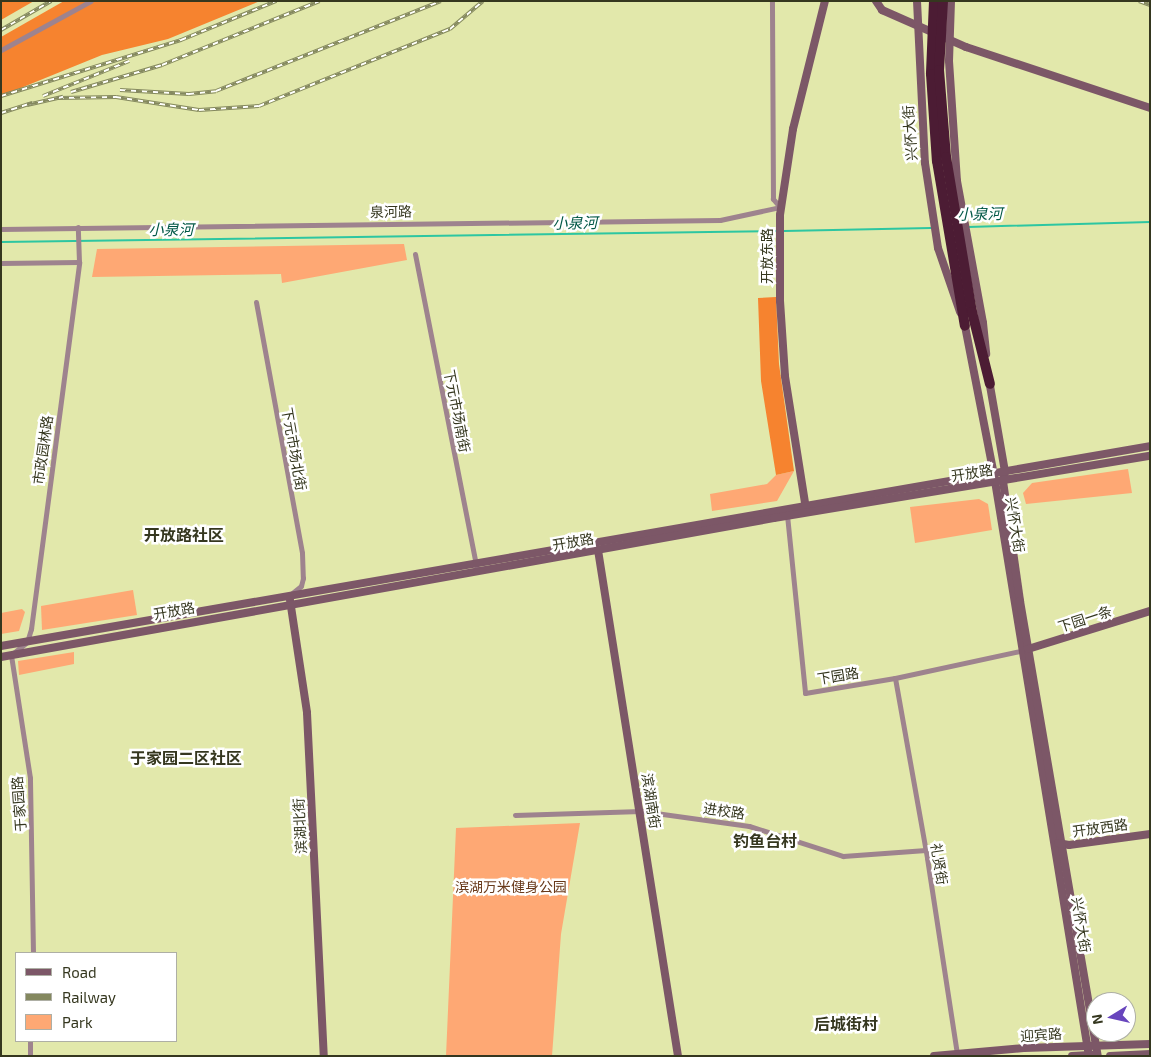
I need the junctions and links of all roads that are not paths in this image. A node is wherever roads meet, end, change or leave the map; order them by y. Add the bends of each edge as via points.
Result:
1 (91, 1) edge
2 (772, 1) edge
3 (825, 1) edge
4 (876, 1) edge
5 (917, 1) edge
6 (934, 1) edge
7 (943, 1) edge
8 (951, 1) edge
9 (1, 50) edge
10 (1150, 108) edge
11 (780, 207) junction
12 (78, 227) junction
13 (1, 230) edge
14 (415, 254) dead end
15 (79, 262) junction
16 (1, 263) edge
17 (256, 302) dead end
18 (965, 326) junction
19 (990, 384) junction
20 (1150, 446) edge
21 (1150, 456) edge
22 (999, 477) junction
23 (805, 504) junction
24 (787, 507) junction
25 (807, 514) junction
26 (787, 516) junction
27 (598, 550) junction
28 (475, 563) junction
29 (477, 572) junction
30 (290, 595) junction
31 (291, 604) junction
32 (1150, 611) edge
33 (27, 642) junction
34 (1, 646) edge
35 (1025, 650) junction
36 (11, 655) junction
37 (1, 657) edge
38 (895, 678) junction
39 (641, 811) junction
40 (514, 815) dead end
41 (1150, 834) edge
42 (1058, 843) junction
43 (926, 850) junction
44 (33, 952) edge
45 (30, 1042) edge
46 (1150, 1044) edge
47 (1092, 1046) junction
48 (957, 1054) junction
49 (1150, 1054) edge
50 (30, 1056) edge
51 (324, 1056) edge
52 (678, 1056) edge
53 (934, 1056) edge
54 (1072, 1056) edge
55 (1089, 1056) edge
56 (1098, 1056) edge
57 (1103, 1056) edge
58 (1110, 1056) edge

1 - 9 street
2 - 11 street via 774,199
3 - 11 main road, 开放东路 via 793,129
4 - 10 main road via 882,10 966,47
5 - 18 main road, 兴怀大街, bridge via 926,172 938,248
6 - 18 highway, bridge via 930,74 937,161
7 - 19 highway, bridge via 939,70 946,157 972,312
8 - 19 main road, 兴怀大街, bridge via 949,61 957,180 983,323
11 - 12 street, 泉河路 via 720,220
11 - 23 main road, 开放东路 via 785,376
12 - 13 street, 泉河路
12 - 15 street, 市政园林路
14 - 28 street, 下元市场南街
15 - 16 street
15 - 33 street, 市政园林路
17 - 30 street, 下元市场北街 via 302,553 301,586
18 - 22 main road, 兴怀大街
19 - 22 main road, 兴怀大街
20 - 22 main road, 开放路
21 - 22 main road, 开放路
22 - 23 main road, 开放路
22 - 25 main road, 开放路
22 - 35 main road, 兴怀大街
23 - 24 main road, 开放路
23 - 25 main road, 开放东路
24 - 26 street, 下园路
24 - 28 main road, 开放路
25 - 26 main road, 开放路
26 - 27 main road, 开放路
26 - 38 street, 下园路 via 805,693
27 - 29 main road, 开放路
27 - 39 main road, 滨湖南街
28 - 29 street, 下元市场南街
28 - 30 main road, 开放路
29 - 31 main road, 开放路
30 - 31 main road, 滨湖北街
30 - 33 main road, 开放路
31 - 36 main road, 开放路
31 - 51 main road, 滨湖北街 via 307,713
32 - 35 main road, 下园一条
33 - 34 main road, 开放路
33 - 36 street
35 - 38 street, 下园路
35 - 42 main road, 兴怀大街
36 - 37 main road, 开放路
36 - 44 street, 于家园路 via 30,778
38 - 43 street, 礼贤街
39 - 40 street, 进校路
39 - 43 street, 进校路 via 749,826 843,856
39 - 52 main road, 滨湖南街
41 - 42 main road, 开放西路
42 - 47 main road, 兴怀大街
43 - 48 street, 礼贤街
45 - 50 street
46 - 47 main road, 迎宾路
47 - 48 main road, 迎宾路
47 - 55 main road, 兴怀大街
47 - 56 main road, 兴怀大街
48 - 53 main road, 迎宾路
49 - 58 main road
54 - 55 main road, 迎宾路
55 - 56 main road, 迎宾路
56 - 57 main road, 迎宾路

